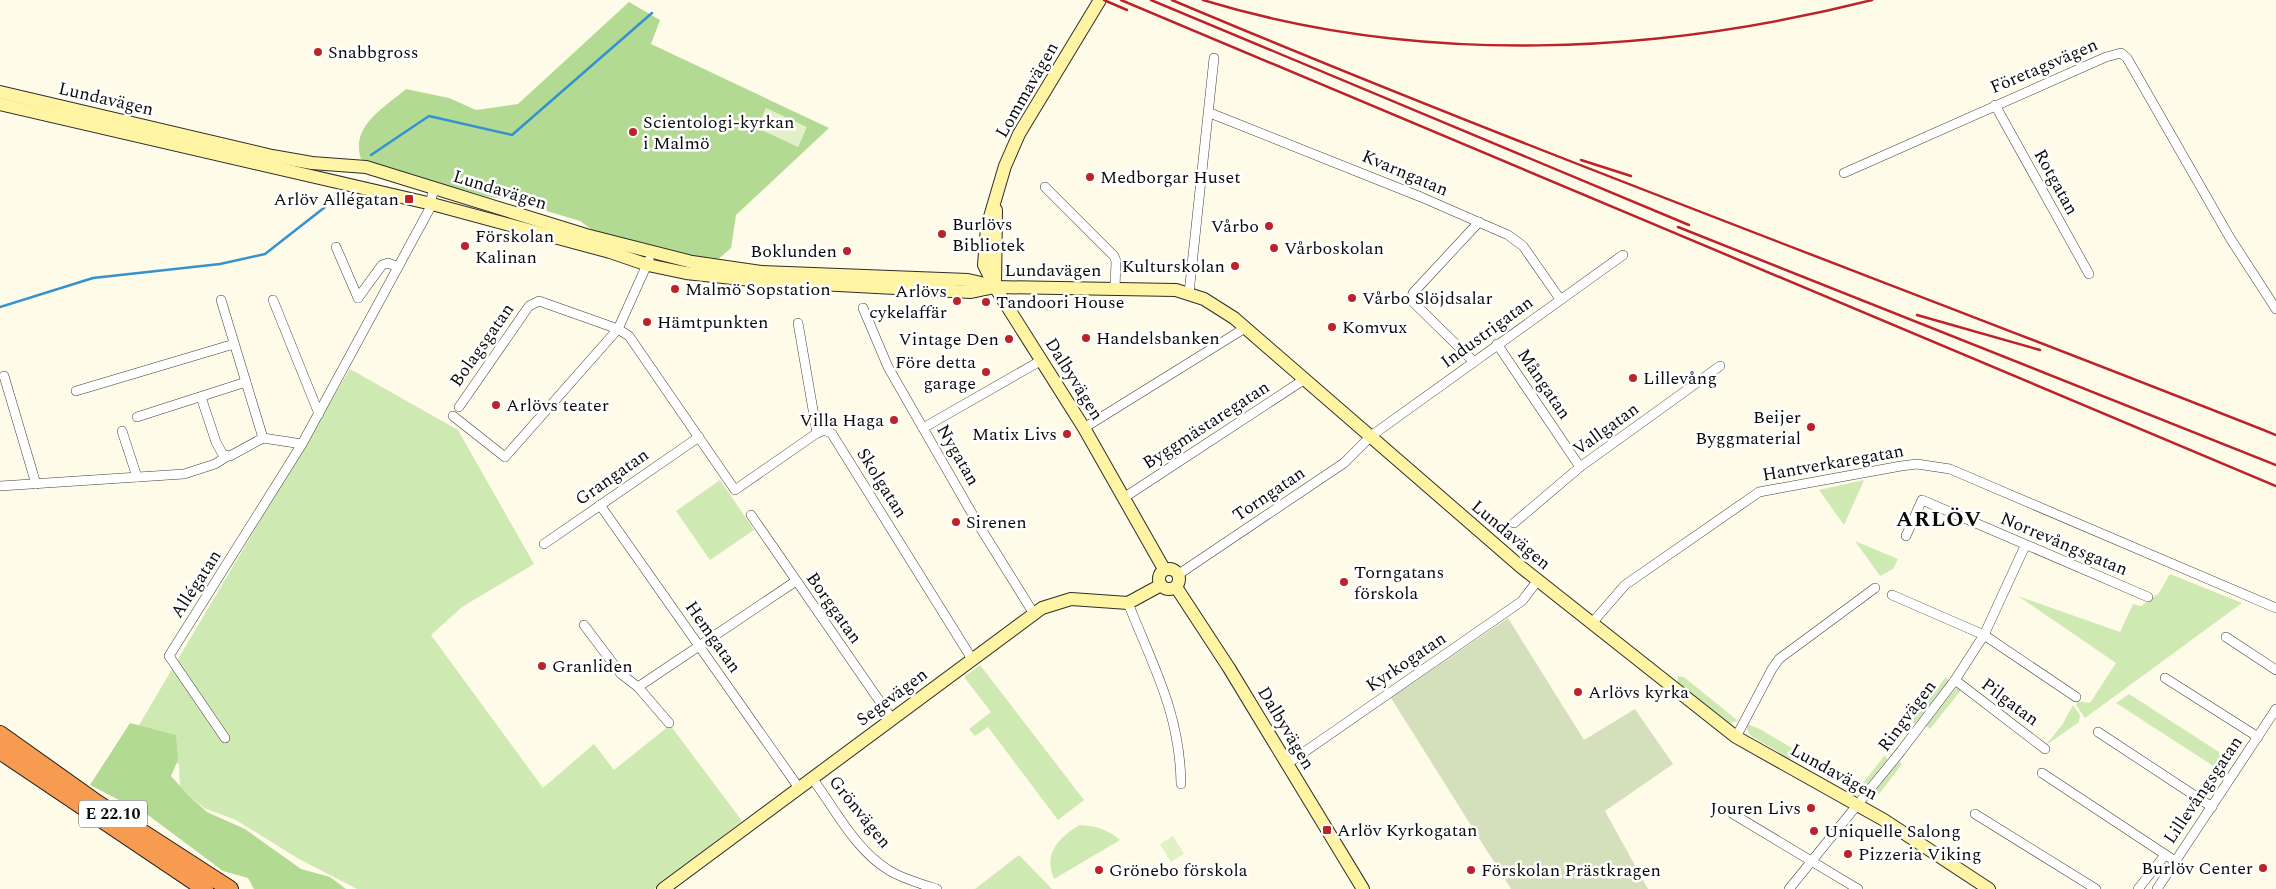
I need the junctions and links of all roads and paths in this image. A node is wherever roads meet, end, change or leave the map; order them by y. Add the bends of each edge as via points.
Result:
1 (1100, 0) edge
2 (1214, 58) dead end
3 (0, 92) edge
4 (0, 104) edge
5 (1995, 105) junction
6 (1210, 113) junction
7 (1844, 172) dead end
8 (434, 187) junction
9 (1045, 187) dead end
10 (432, 204) junction
11 (1479, 222) junction
12 (336, 247) dead end
13 (1623, 255) dead end
14 (650, 259) junction
15 (398, 267) junction
16 (2088, 274) dead end
17 (995, 287) junction
18 (1115, 288) junction
19 (1189, 293) junction
20 (1560, 299) junction
21 (221, 300) dead end
22 (273, 300) dead end
23 (864, 308) dead end
24 (2276, 309) edge
25 (798, 323) dead end
26 (618, 328) junction
27 (1245, 328) junction
28 (234, 344) junction
29 (1497, 344) junction
30 (1042, 360) junction
31 (1473, 361) junction
32 (1720, 366) dead end
33 (4, 376) dead end
34 (1306, 379) junction
35 (246, 382) junction
36 (76, 391) dead end
37 (201, 397) junction
38 (459, 407) dead end
39 (319, 414) junction
40 (453, 416) dead end
41 (137, 417) dead end
42 (923, 428) junction
43 (1084, 428) junction
44 (122, 431) dead end
45 (817, 434) junction
46 (699, 436) junction
47 (1371, 436) junction
48 (263, 438) junction
49 (302, 444) junction
50 (226, 456) junction
51 (1580, 467) junction
52 (137, 477) junction
53 (36, 484) junction
54 (0, 486) edge
55 (1125, 497) junction
56 (600, 504) junction
57 (751, 515) dead end
58 (1514, 523) dead end
59 (1906, 536) dead end
60 (544, 544) dead end
61 (2025, 546) junction
62 (1164, 569) junction
63 (1179, 574) junction
64 (1538, 580) junction
65 (796, 581) junction
66 (1161, 585) junction
67 (1176, 587) junction
68 (1875, 588) dead end
69 (1892, 594) dead end
70 (2148, 597) dead end
71 (1128, 603) junction
72 (2276, 608) edge
73 (1034, 614) junction
74 (1592, 623) junction
75 (584, 625) dead end
76 (1984, 636) junction
77 (2226, 637) dead end
78 (700, 645) junction
79 (972, 659) junction
80 (2276, 670) edge
81 (2165, 678) dead end
82 (1954, 680) junction
83 (638, 687) junction
84 (2076, 697) dead end
85 (2276, 709) edge
86 (892, 719) junction
87 (669, 723) dead end
88 (2098, 732) dead end
89 (0, 734) edge
90 (1736, 737) junction
91 (2258, 737) junction
92 (225, 738) dead end
93 (2045, 749) dead end
94 (0, 751) edge
95 (1287, 764) junction
96 (2042, 772) dead end
97 (812, 778) junction
98 (1181, 784) dead end
99 (799, 788) junction
100 (1855, 805) junction
101 (2212, 807) junction
102 (1733, 814) dead end
103 (1975, 814) dead end
104 (2165, 855) junction
105 (1811, 861) junction
106 (2175, 861) junction
107 (205, 889) edge
108 (230, 889) edge
109 (663, 889) edge
110 (937, 889) edge
111 (1363, 889) edge
112 (1789, 889) edge
113 (1858, 889) edge
114 (1989, 889) edge
115 (2096, 889) edge
116 (2138, 889) edge
117 (2157, 889) edge

1 - 17 main road, Lommavägen via 1014,144 1001,177 987,227 984,264
2 - 6 street
3 - 8 main road, Lundavägen via 272,156 312,164 366,167
4 - 10 main road, Lundavägen
5 - 7 street, Företagsvägen
5 - 16 street, Rotgatan
5 - 24 street, Företagsvägen via 2106,56 2121,53 2127,58 2230,238
6 - 11 street, Kvarngatan via 1328,158
6 - 19 street
8 - 10 street, Allégatan
8 - 14 main road, Lundavägen
9 - 18 street via 1114,256
10 - 14 main road, Lundavägen via 610,252
10 - 15 street, Allégatan
11 - 20 street, Kvarngatan via 1523,246
11 - 31 street via 1413,292 1412,297 1414,303
12 - 15 street via 358,298 382,265 388,263
13 - 20 street, Industrigatan
14 - 17 main road, Lundavägen via 761,272 968,280
14 - 26 street
15 - 39 street, Allégatan
17 - 18 main road, Lundavägen
17 - 30 main road, Dalbyvägen
18 - 19 main road, Lundavägen
19 - 27 main road, Lundavägen via 1218,306
20 - 29 street, Industrigatan
21 - 28 street
22 - 39 street
23 - 42 street, Nygatan via 888,367
25 - 45 street
26 - 38 street, Bolagsgatan via 539,301 533,302
26 - 40 street via 505,457
26 - 46 street via 628,336
27 - 34 main road, Lundavägen
27 - 43 street
28 - 35 street
28 - 36 street
29 - 31 street, Industrigatan
29 - 51 street, Mångatan
30 - 42 street
30 - 43 main road, Dalbyvägen
31 - 47 street, Industrigatan
32 - 51 street, Vallgatan
33 - 53 street
34 - 47 main road, Lundavägen
34 - 55 street, Byggmästaregatan
35 - 37 street
35 - 48 street
37 - 41 street
37 - 50 street via 220,453
39 - 49 street, Allégatan
42 - 73 street, Nygatan
43 - 55 main road, Dalbyvägen
44 - 52 street
45 - 46 street via 735,490
45 - 79 street, Skolgatan via 825,430 832,434
46 - 56 street, Grangatan
47 - 63 street, Torngatan via 1349,460
47 - 64 main road, Lundavägen
48 - 49 street
48 - 50 street
49 - 92 street, Allégatan via 169,656
50 - 52 street via 215,464 184,474
51 - 58 street, Vallgatan
52 - 53 street
53 - 54 street
55 - 62 main road, Dalbyvägen
56 - 60 street, Grangatan
56 - 78 street, Hemgatan
57 - 65 street, Borggatan
59 - 61 street, Norrevångsgatan via 1922,500
61 - 70 street, Norrevångsgatan
61 - 76 street, Ringvägen
62 - 63 main road via 1172,568
62 - 66 main road via 1159,576
63 - 67 main road
64 - 74 main road, Lundavägen
64 - 95 street, Kyrkogatan via 1522,601
65 - 78 street
65 - 86 street, Borggatan
66 - 67 main road via 1168,589
66 - 71 main road
67 - 95 main road, Dalbyvägen
68 - 90 street via 1779,659
69 - 76 street
71 - 73 main road, Segevägen via 1071,599 1050,604
71 - 98 street via 1170,704 1178,738
72 - 74 street, Hantverkaregatan via 1950,469 1917,464 1759,492 1625,585
73 - 79 main road, Segevägen
74 - 90 main road, Lundavägen
75 - 83 street via 621,674
76 - 82 street, Ringvägen
76 - 84 street
77 - 80 street
78 - 83 street
78 - 99 street, Hemgatan
79 - 86 main road, Segevägen
81 - 91 street
82 - 93 street, Pilgatan
82 - 100 street, Ringvägen
83 - 87 street
85 - 91 street, Lillevångsgatan
86 - 97 main road, Segevägen
88 - 101 street
89 - 108 highway, E 22.10 via 96,803
90 - 100 main road, Lundavägen
91 - 101 street, Lillevångsgatan
94 - 107 highway, E 22.10
95 - 111 main road, Dalbyvägen
96 - 104 street
97 - 99 main road, Segevägen
97 - 110 street, Grönvägen via 864,849 889,870
99 - 109 main road, Segevägen
100 - 105 street, Ringvägen
100 - 114 main road, Lundavägen via 1884,820
101 - 106 street, Lillevångsgatan
102 - 105 street
103 - 115 street
104 - 106 street
104 - 116 street
105 - 112 street, Ringvägen
105 - 113 street
106 - 117 street, Lillevångsgatan

